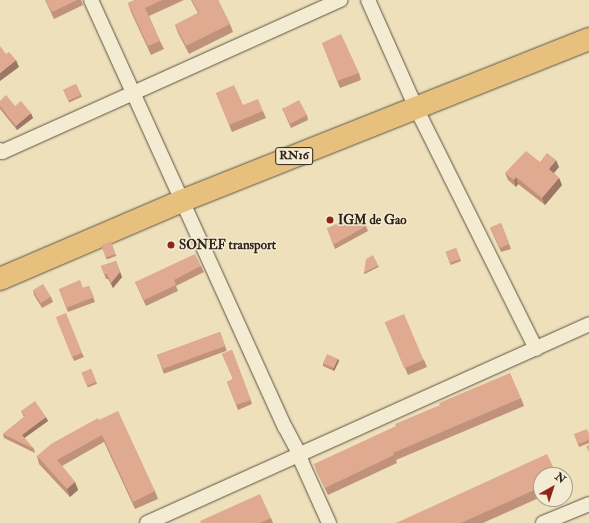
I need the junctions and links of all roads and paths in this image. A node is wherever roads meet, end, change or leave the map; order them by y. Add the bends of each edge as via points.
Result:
1 (91, 0) edge
2 (340, 0) edge
3 (368, 0) edge
4 (589, 39) edge
5 (134, 94) junction
6 (416, 108) junction
7 (0, 150) edge
8 (182, 201) junction
9 (0, 279) edge
10 (589, 324) edge
11 (536, 349) junction
12 (300, 455) junction
13 (589, 504) edge
14 (147, 523) edge
15 (329, 523) edge
16 (543, 523) edge

1 - 5 street
2 - 5 street
3 - 6 street
4 - 6 main road, RN16
5 - 7 street via 2,152
5 - 8 street
6 - 8 main road, RN16
6 - 11 street
8 - 9 main road, RN16
8 - 12 street
10 - 11 street
11 - 12 street
12 - 14 street
12 - 15 street
13 - 16 street

